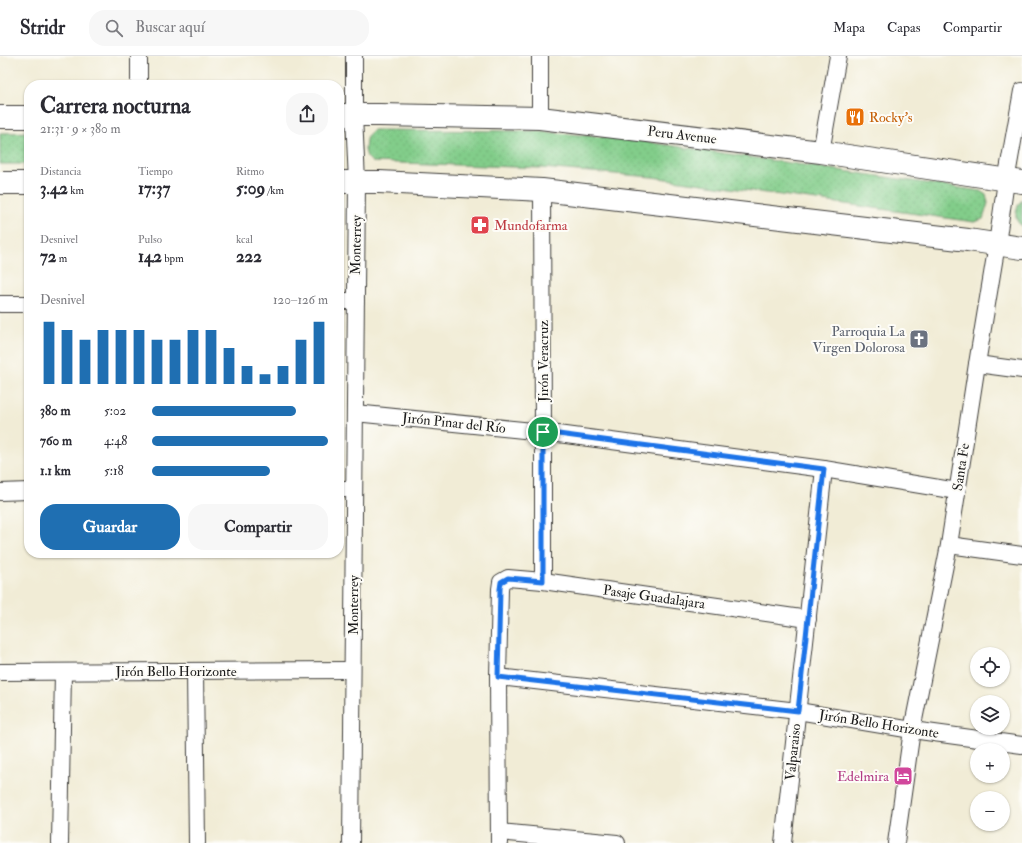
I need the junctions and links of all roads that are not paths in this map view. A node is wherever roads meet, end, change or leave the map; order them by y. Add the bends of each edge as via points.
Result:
1 (139, 56) edge
2 (354, 56) edge
3 (540, 56) edge
4 (838, 56) edge
5 (139, 80) edge
6 (1022, 91) edge
7 (346, 115) edge
8 (24, 117) edge
9 (0, 118) edge
10 (540, 118) junction
11 (821, 152) junction
12 (1014, 181) edge
13 (348, 182) edge
14 (24, 183) edge
15 (0, 184) edge
16 (542, 190) junction
17 (997, 244) junction
18 (1022, 248) edge
19 (344, 301) edge
20 (356, 301) junction
21 (0, 304) edge
22 (24, 304) edge
23 (977, 364) junction
24 (1022, 370) edge
25 (355, 413) junction
26 (543, 432) junction
27 (824, 469) junction
28 (346, 489) edge
29 (957, 491) junction
30 (0, 492) edge
31 (24, 492) edge
32 (949, 545) junction
33 (1022, 555) edge
34 (543, 581) junction
35 (808, 619) junction
36 (352, 670) junction
37 (195, 671) junction
38 (0, 672) edge
39 (62, 672) junction
40 (498, 677) junction
41 (798, 711) junction
42 (912, 730) junction
43 (1022, 745) edge
44 (499, 838) edge
45 (60, 843) edge
46 (197, 843) edge
47 (351, 843) edge
48 (617, 843) edge
49 (783, 843) edge
50 (896, 843) edge

1 - 5 street
2 - 7 street, Monterrey
3 - 10 street
4 - 11 street
6 - 12 street, Santa Fe
7 - 10 main road, Peru Avenue
7 - 13 street, Monterrey
8 - 9 main road
10 - 11 main road, Peru Avenue
11 - 12 main road, Peru Avenue
12 - 17 street, Santa Fe
13 - 16 main road
13 - 20 street, Monterrey
14 - 15 main road
16 - 17 main road
16 - 26 street, Jirón Veracruz
17 - 18 main road
17 - 23 street, Santa Fe
19 - 20 street
20 - 25 street, Monterrey
21 - 22 street
23 - 24 street
23 - 29 street, Santa Fe
25 - 26 street, Jirón Pinar del Río
25 - 28 street, Monterrey
26 - 27 street, Jirón Pinar del Río
26 - 34 street, Jirón Veracruz
27 - 29 street, Jirón Pinar del Río
27 - 35 street, Valparaiso
28 - 36 street, Monterrey
29 - 32 street, Santa Fe
30 - 31 street
32 - 33 street
32 - 42 street, Santa Fe
34 - 35 street, Pasaje Guadalajara
34 - 40 street, Pasaje Guadalajara via 508,578 501,582
35 - 41 street, Valparaiso
36 - 37 street, Jirón Bello Horizonte
36 - 47 street, Monterrey
37 - 39 street, Jirón Bello Horizonte
37 - 46 street
38 - 39 street, Jirón Bello Horizonte
39 - 45 street
40 - 41 street, Jirón Bello Horizonte
40 - 44 street
41 - 42 street, Jirón Bello Horizonte
41 - 49 street, Valparaiso
42 - 43 street, Jirón Bello Horizonte
42 - 50 street, Santa Fe
44 - 48 street

